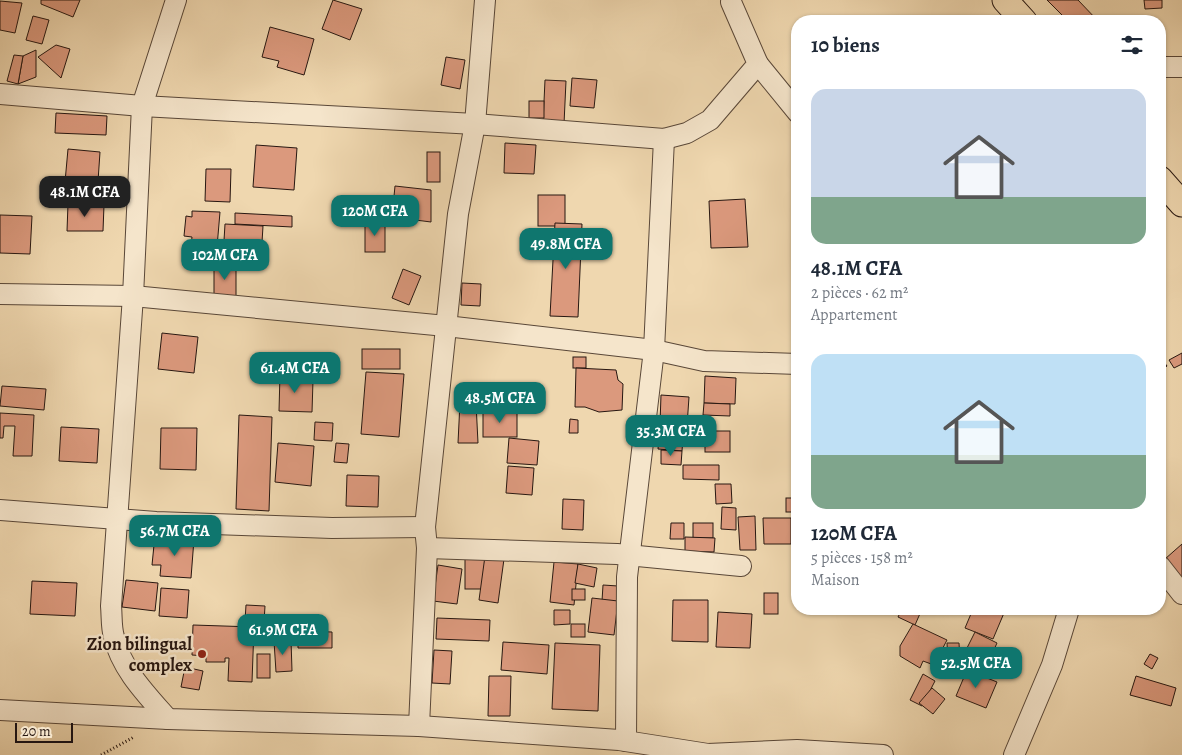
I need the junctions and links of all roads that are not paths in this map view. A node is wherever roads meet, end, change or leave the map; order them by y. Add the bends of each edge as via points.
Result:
1 (176, 0) edge
2 (485, 0) edge
3 (729, 0) edge
4 (1005, 0) edge
5 (1019, 15) edge
6 (758, 64) junction
7 (1166, 67) edge
8 (1182, 67) edge
9 (0, 94) edge
10 (791, 104) edge
11 (142, 106) junction
12 (475, 124) junction
13 (664, 139) junction
14 (1166, 185) edge
15 (1182, 204) edge
16 (0, 294) edge
17 (134, 296) junction
18 (446, 326) junction
19 (654, 350) junction
20 (791, 364) edge
21 (0, 510) edge
22 (117, 518) junction
23 (425, 527) junction
24 (427, 548) junction
25 (629, 555) junction
26 (741, 566) dead end
27 (1166, 574) edge
28 (1182, 594) edge
29 (1068, 615) edge
30 (0, 710) edge
31 (168, 719) junction
32 (419, 726) junction
33 (636, 747) edge
34 (771, 753) edge
35 (883, 755) edge
36 (1014, 755) edge

1 - 11 street
2 - 12 street
3 - 6 street
4 - 5 main road
6 - 10 street
6 - 13 street via 710,120 687,133
7 - 8 street
9 - 11 street
11 - 12 street
11 - 17 street
12 - 13 street
12 - 18 street via 458,214
13 - 19 street
14 - 15 main road
16 - 17 street
17 - 18 street
17 - 22 street
18 - 19 street
18 - 23 street
19 - 20 street via 704,362
19 - 25 street
21 - 22 street
22 - 23 street via 332,528
22 - 31 street via 112,606 114,637 126,666
23 - 24 street
24 - 25 street
24 - 32 street
25 - 26 street
25 - 33 street via 627,577
27 - 28 street
29 - 36 street via 1052,665
30 - 31 street
31 - 32 street
32 - 33 street
33 - 34 street via 708,754
34 - 35 street

